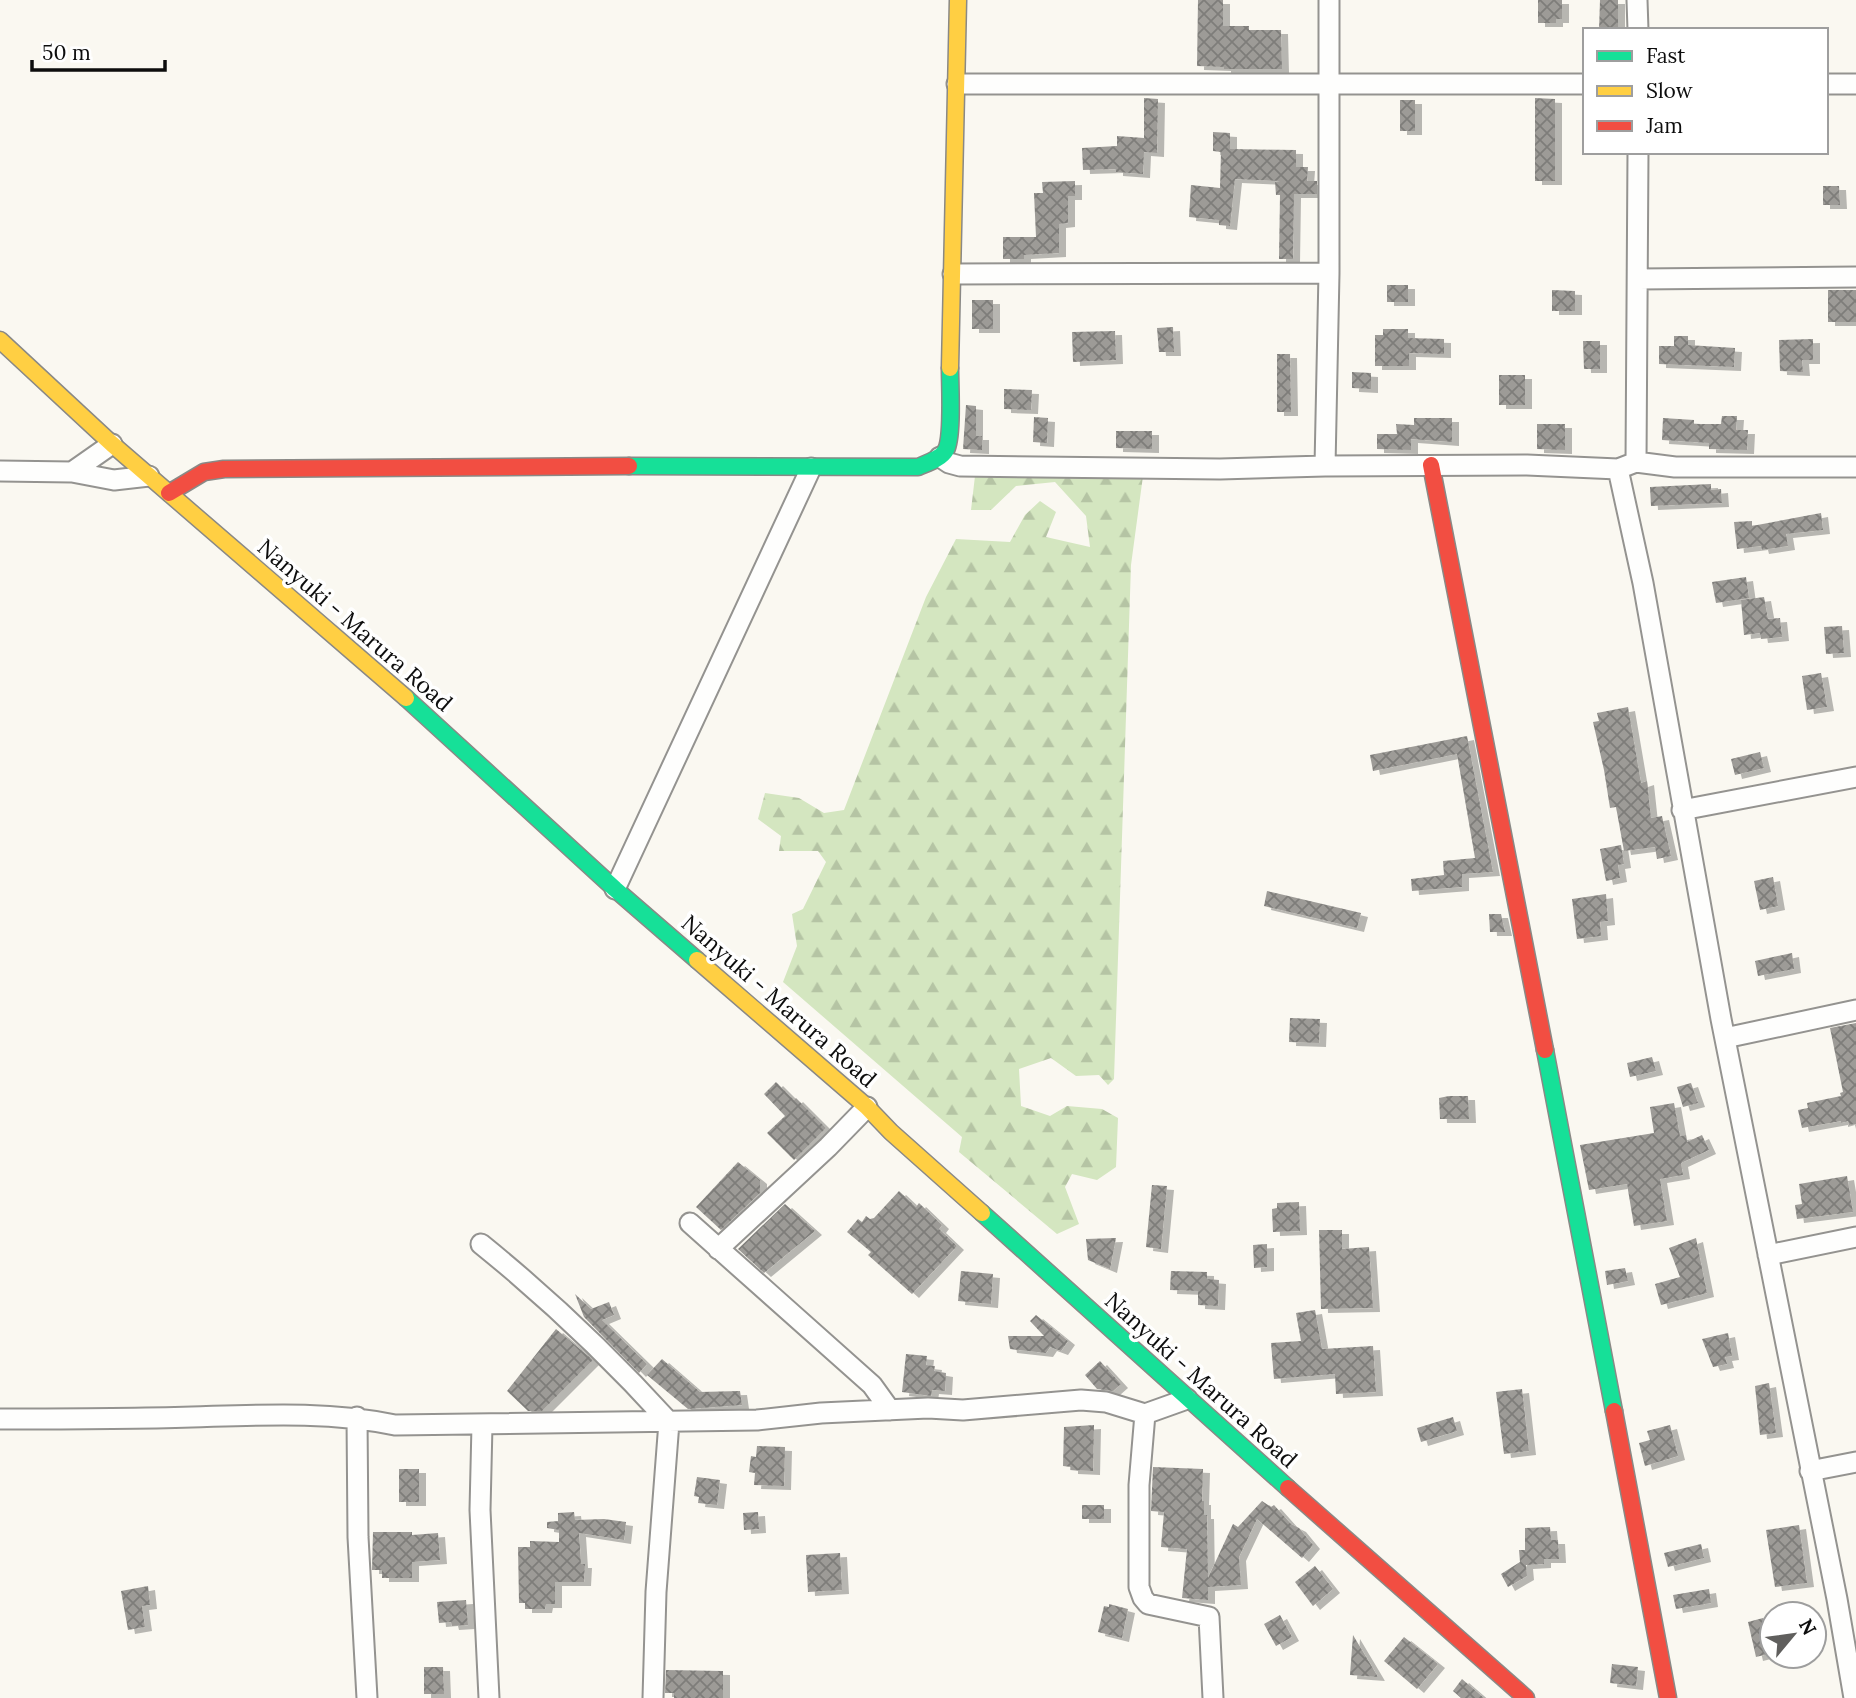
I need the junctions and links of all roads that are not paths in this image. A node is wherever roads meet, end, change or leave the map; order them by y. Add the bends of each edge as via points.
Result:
1 (958, 0) edge
2 (1329, 0) edge
3 (1637, 0) edge
4 (1638, 28) edge
5 (1328, 83) junction
6 (957, 84) junction
7 (1583, 84) edge
8 (1856, 84) edge
9 (1828, 85) edge
10 (1638, 154) edge
11 (1329, 273) junction
12 (953, 274) junction
13 (1856, 277) edge
14 (1638, 279) junction
15 (0, 340) edge
16 (112, 443) junction
17 (940, 457) junction
18 (1431, 465) junction
19 (1325, 466) junction
20 (1627, 466) junction
21 (1856, 467) edge
22 (811, 468) junction
23 (0, 471) edge
24 (72, 472) junction
25 (149, 476) junction
26 (169, 494) junction
27 (1856, 777) edge
28 (1682, 810) junction
29 (615, 889) junction
30 (1856, 1010) edge
31 (1725, 1038) junction
32 (867, 1107) junction
33 (690, 1223) dead end
34 (1856, 1237) edge
35 (481, 1244) dead end
36 (718, 1249) junction
37 (1768, 1255) junction
38 (1187, 1399) junction
39 (890, 1410) junction
40 (1145, 1414) junction
41 (356, 1417) junction
42 (0, 1419) edge
43 (669, 1422) junction
44 (482, 1425) junction
45 (1856, 1462) edge
46 (1810, 1471) junction
47 (1854, 1691) edge
48 (366, 1698) edge
49 (489, 1698) edge
50 (653, 1698) edge
51 (1213, 1698) edge
52 (1526, 1698) edge
53 (1668, 1698) edge

1 - 6 street
2 - 5 street
3 - 4 street
5 - 6 street
5 - 7 street
5 - 11 street
6 - 12 street
8 - 9 street
10 - 14 street
11 - 12 street
11 - 19 street
12 - 17 street via 950,438
13 - 14 street
14 - 20 street
15 - 16 street, Nanyuki - Marura Road
16 - 24 street
16 - 25 street, Nanyuki - Marura Road
17 - 19 street via 960,466
17 - 22 street via 918,467
18 - 19 street
18 - 20 street
18 - 53 street
20 - 21 street
20 - 28 street
22 - 26 street via 224,469 204,472
22 - 29 street
23 - 24 street
24 - 25 street via 114,480
25 - 26 street, Nanyuki - Marura Road
26 - 29 street, Nanyuki - Marura Road via 408,700
27 - 28 street
28 - 31 street
29 - 32 street, Nanyuki - Marura Road
30 - 31 street
31 - 37 street
32 - 36 street
32 - 38 street, Nanyuki - Marura Road
33 - 36 street
34 - 37 street
35 - 43 street via 568,1318
36 - 39 street via 872,1385
37 - 46 street
38 - 40 street
38 - 52 street, Nanyuki - Marura Road
39 - 40 street via 963,1410 1081,1400
39 - 43 street
40 - 51 street via 1139,1485 1139,1587 1148,1604 1209,1617
41 - 42 street
41 - 44 street via 395,1425
41 - 48 street
43 - 44 street
43 - 50 street
44 - 49 street via 480,1510
45 - 46 street
46 - 47 street

